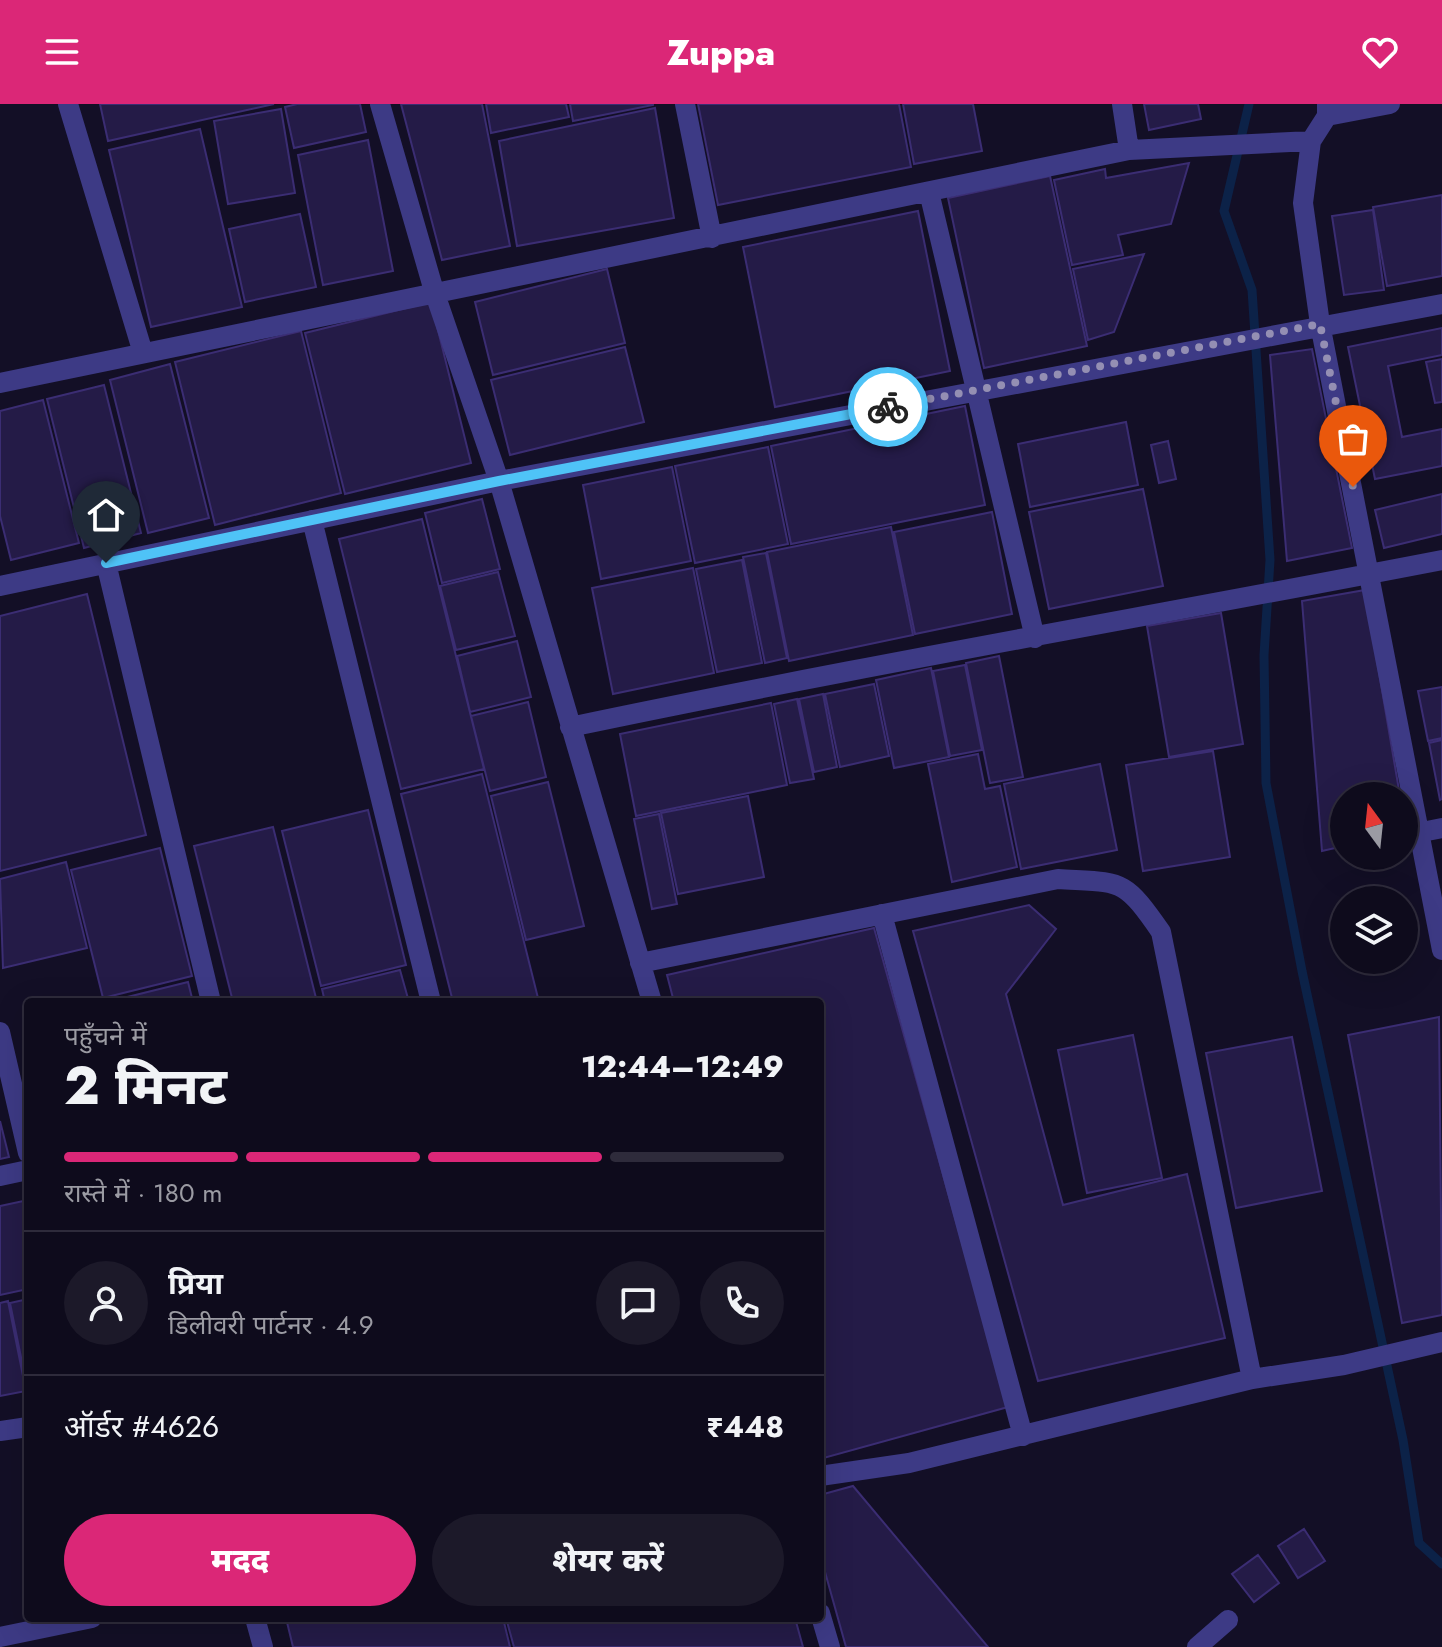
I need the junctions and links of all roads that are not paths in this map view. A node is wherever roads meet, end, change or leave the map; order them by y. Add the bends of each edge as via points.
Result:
1 (68, 104) edge
2 (380, 104) edge
3 (685, 104) edge
4 (1122, 104) edge
5 (1390, 104) edge
6 (1327, 110) edge
7 (1311, 141) junction
8 (1129, 150) junction
9 (929, 192) junction
10 (712, 238) junction
11 (434, 291) junction
12 (1442, 304) edge
13 (1320, 324) junction
14 (143, 353) junction
15 (0, 383) edge
16 (977, 390) junction
17 (499, 481) junction
18 (312, 520) junction
19 (1442, 560) edge
20 (106, 563) junction
21 (1369, 574) junction
22 (0, 586) edge
23 (1035, 638) junction
24 (570, 727) junction
25 (1432, 830) edge
26 (882, 914) junction
27 (1442, 950) edge
28 (640, 963) junction
29 (210, 998) edge
30 (430, 998) edge
31 (651, 998) edge
32 (0, 1032) edge
33 (24, 1136) edge
34 (24, 1171) edge
35 (0, 1176) edge
36 (1436, 1343) edge
37 (1252, 1379) junction
38 (24, 1428) edge
39 (0, 1431) edge
40 (1023, 1436) junction
41 (824, 1475) edge
42 (1228, 1620) dead end
43 (73, 1622) edge
44 (256, 1622) edge
45 (823, 1622) edge
46 (0, 1637) edge
47 (263, 1647) edge
48 (830, 1647) edge
49 (1197, 1647) edge

1 - 14 street
2 - 11 street
3 - 10 street
4 - 8 street
5 - 6 street
6 - 7 street
7 - 8 street
7 - 13 street via 1303,203
8 - 9 street
9 - 10 street
9 - 16 street
10 - 11 street
11 - 14 street
11 - 17 street
12 - 13 street
13 - 16 street
13 - 21 street
14 - 15 street
16 - 17 street
16 - 23 street
17 - 18 street
17 - 24 street
18 - 20 street
18 - 30 street
19 - 21 street
20 - 22 street
20 - 29 street
21 - 23 street
21 - 25 street
23 - 24 street via 848,669
24 - 28 street
25 - 27 street
26 - 28 street
26 - 37 street via 1058,879 1118,882 1141,903 1161,932
26 - 40 street
28 - 31 street
32 - 33 street
34 - 35 street
36 - 37 street
37 - 40 street
38 - 39 street
40 - 41 street via 909,1463
42 - 49 street
43 - 46 street
44 - 47 street
45 - 48 street

